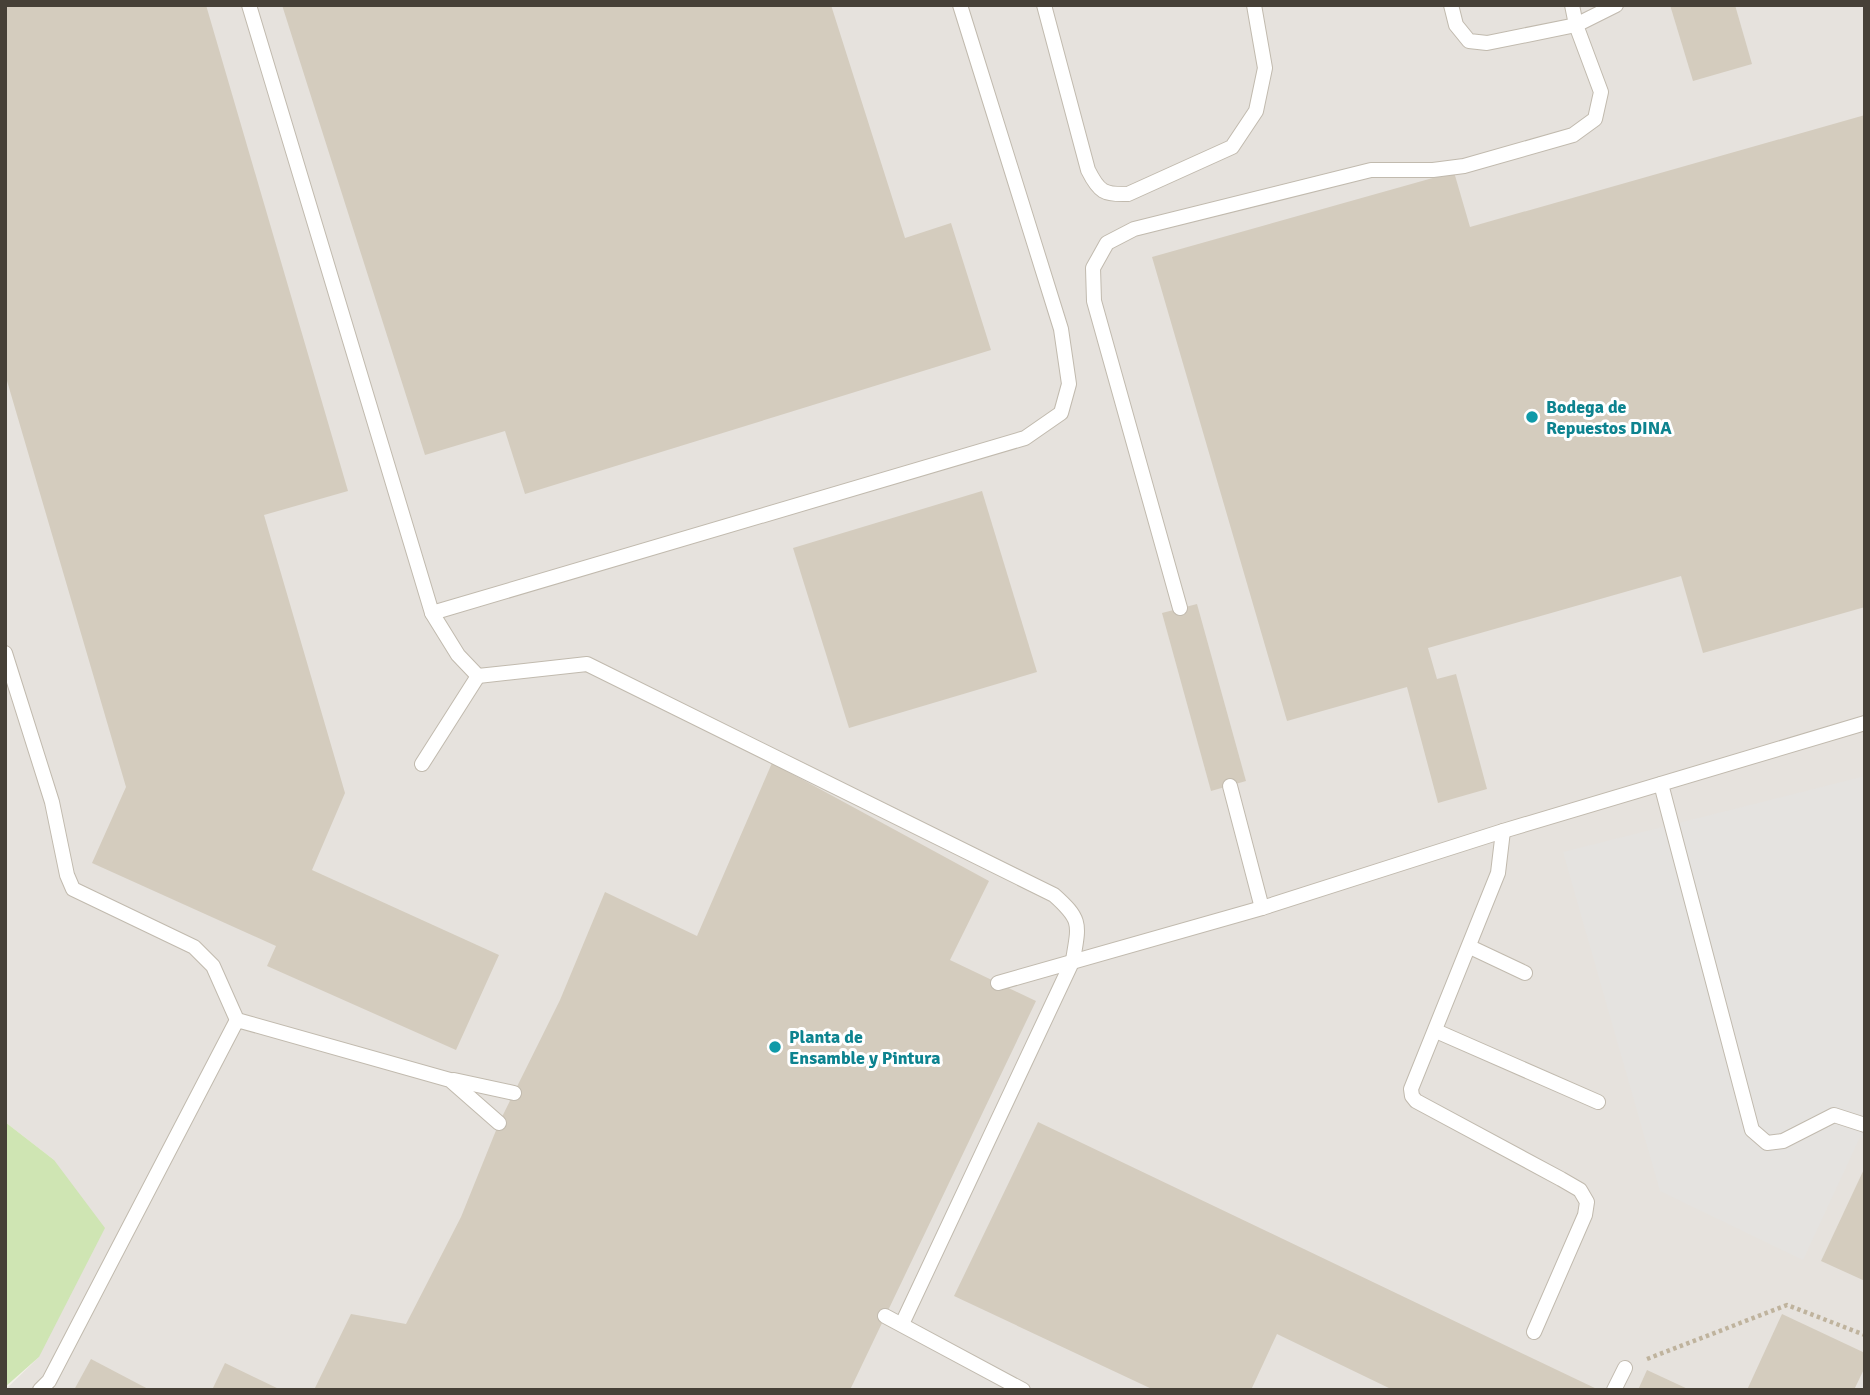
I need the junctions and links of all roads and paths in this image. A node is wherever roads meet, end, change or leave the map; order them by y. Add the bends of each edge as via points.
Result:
1 (249, 5) edge
2 (960, 5) edge
3 (1044, 5) edge
4 (1254, 5) edge
5 (1451, 5) edge
6 (1572, 5) edge
7 (1616, 5) edge
8 (1576, 25) junction
9 (1180, 608) dead end
10 (432, 613) junction
11 (5, 653) edge
12 (478, 676) junction
13 (1865, 723) edge
14 (422, 765) dead end
15 (1661, 784) junction
16 (1230, 786) dead end
17 (1503, 831) junction
18 (1262, 908) junction
19 (1470, 947) junction
20 (1073, 960) junction
21 (1525, 973) dead end
22 (998, 983) dead end
23 (237, 1020) junction
24 (1436, 1031) junction
25 (450, 1080) junction
26 (514, 1093) dead end
27 (1598, 1102) dead end
28 (499, 1123) dead end
29 (1865, 1125) edge
30 (885, 1316) dead end
31 (902, 1324) junction
32 (1534, 1332) dead end
33 (1865, 1335) edge
34 (1625, 1368) joint
35 (40, 1390) edge
36 (1023, 1390) edge
37 (1615, 1390) edge

1 - 10 lane
2 - 10 lane via 1061,329 1069,384 1061,413 1025,438
3 - 4 lane via 1088,170 1097,187 1110,195 1128,194 1232,147 1256,111 1265,68
5 - 8 lane via 1456,25 1469,40 1478,42
6 - 8 lane
7 - 8 lane
8 - 9 lane via 1601,92 1595,119 1573,135 1464,166 1371,170 1135,229 1107,243 1093,268 1094,301
10 - 12 lane via 458,655
11 - 23 lane via 52,802 73,889 194,947 213,966
12 - 14 lane
12 - 20 lane via 587,664 1054,895 1074,913
13 - 15 lane
15 - 17 lane
15 - 29 lane via 1752,1129 1767,1143 1783,1141 1834,1115
16 - 18 lane
17 - 18 lane
17 - 19 lane via 1498,873
18 - 20 lane
19 - 21 lane
19 - 24 lane
20 - 22 lane
20 - 31 lane
23 - 25 lane
23 - 35 lane via 49,1381
24 - 27 lane
24 - 32 lane via 1411,1090 1416,1101 1580,1190 1587,1202
25 - 26 lane
25 - 28 lane
30 - 31 lane
31 - 36 lane
33 - 34 path via 1787,1305
34 - 37 lane

